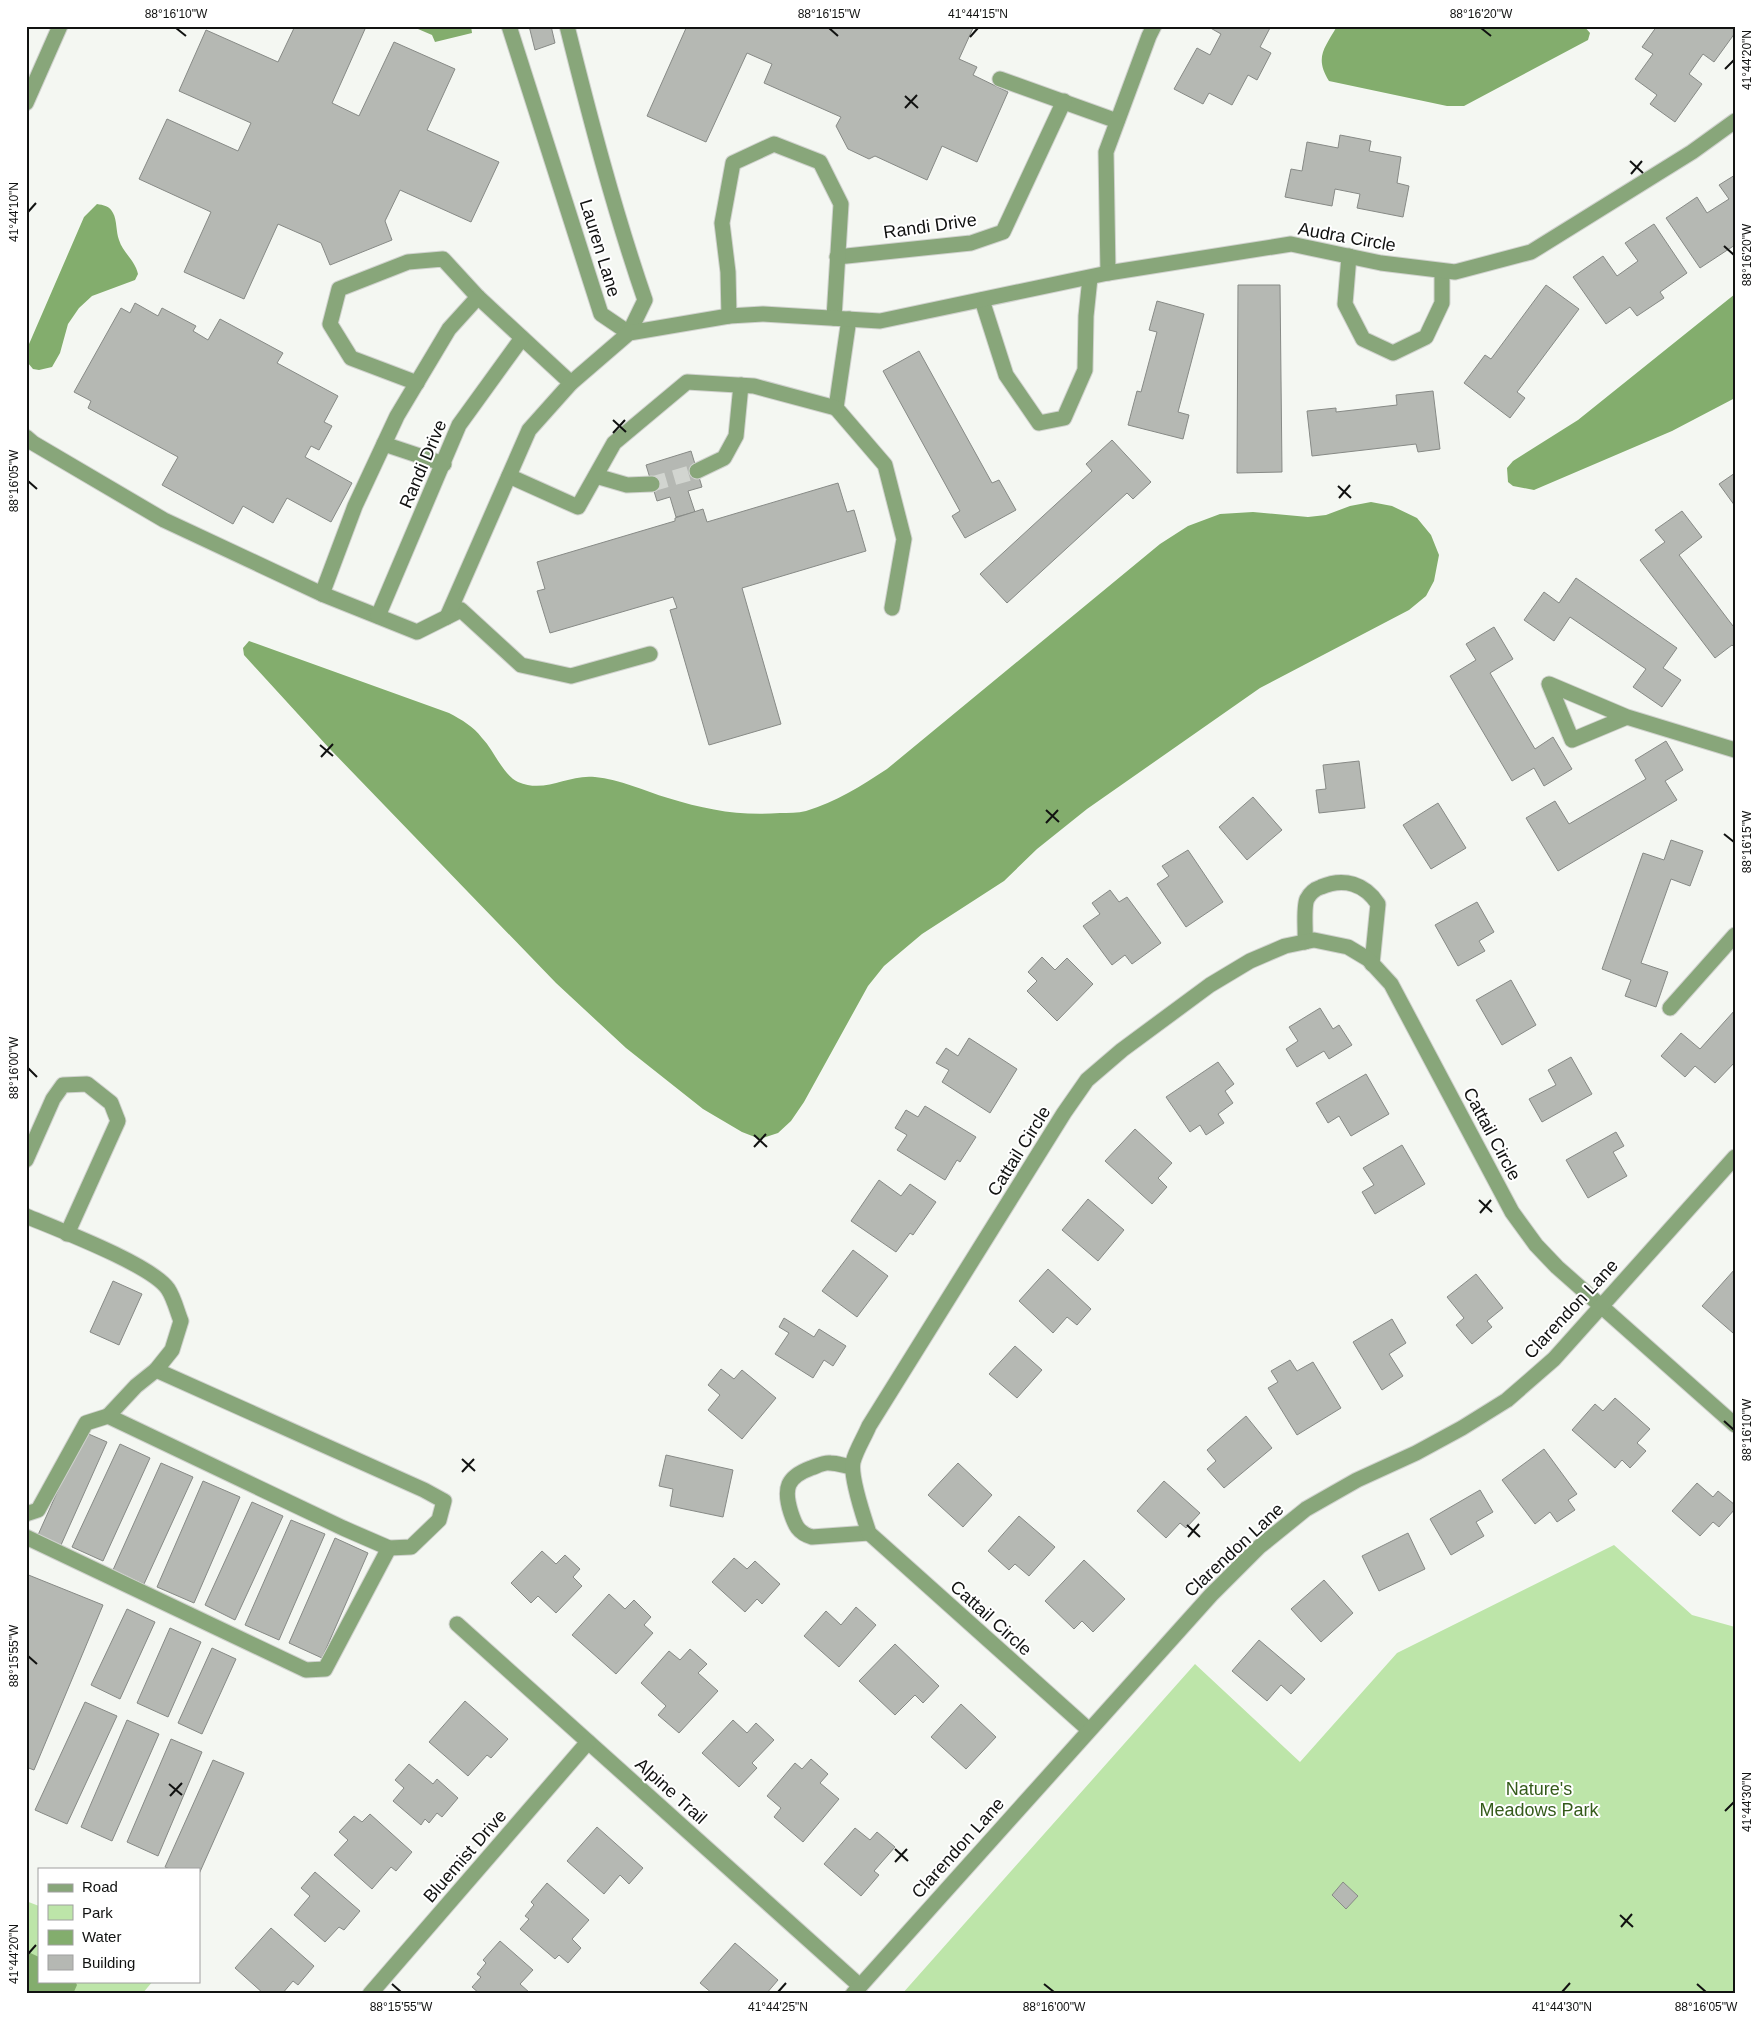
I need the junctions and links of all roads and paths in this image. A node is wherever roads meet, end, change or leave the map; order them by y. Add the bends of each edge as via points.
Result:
1 (60, 26) edge
2 (509, 26) edge
3 (567, 26) edge
4 (1154, 26) edge
5 (1000, 79) dead end
6 (1064, 101) junction
7 (26, 103) edge
8 (1117, 121) junction
9 (1735, 121) edge
10 (1349, 256) junction
11 (838, 257) junction
12 (1442, 271) junction
13 (1108, 274) junction
14 (1090, 278) junction
15 (478, 297) junction
16 (982, 300) junction
17 (729, 316) junction
18 (842, 319) junction
19 (629, 333) junction
20 (522, 338) junction
21 (417, 383) junction
22 (571, 384) junction
23 (741, 385) junction
24 (836, 408) junction
25 (26, 437) edge
26 (384, 444) junction
27 (444, 464) junction
28 (697, 471) tunnel mouth
29 (509, 476) junction
30 (596, 476) junction
31 (652, 484) tunnel mouth
32 (322, 594) junction
33 (892, 608) dead end
34 (378, 616) junction
35 (447, 617) junction
36 (650, 654) dead end
37 (1627, 717) junction
38 (1735, 750) edge
39 (1735, 934) edge
40 (1305, 942) junction
41 (1372, 964) junction
42 (1670, 1008) dead end
43 (1735, 1157) edge
44 (26, 1160) edge
45 (26, 1216) edge
46 (67, 1234) junction
47 (1600, 1306) junction
48 (156, 1370) junction
49 (108, 1416) junction
50 (1735, 1425) edge
51 (852, 1467) junction
52 (26, 1514) edge
53 (869, 1533) junction
54 (26, 1537) edge
55 (389, 1548) junction
56 (457, 1624) dead end
57 (1088, 1730) junction
58 (588, 1742) junction
59 (857, 1990) edge
60 (370, 1994) edge

1 - 7 street
2 - 19 street, Lauren Lane via 601,314
3 - 19 street, Lauren Lane via 619,218 645,300
4 - 8 street
5 - 6 street
6 - 8 street
6 - 11 street, Randi Drive via 1003,232 971,243
8 - 13 street via 1106,152
9 - 12 street, Audra Circle via 1692,152 1531,252 1455,272
10 - 12 street, Audra Circle via 1381,264
10 - 12 street via 1345,304 1363,339 1393,353 1426,336 1442,303
10 - 13 street, Audra Circle via 1291,244
11 - 17 street via 841,204 820,162 774,144 733,163 722,223
11 - 18 street
13 - 14 street
14 - 16 street
14 - 16 street via 1085,370 1064,418 1047,422 1038,423 1006,375
15 - 20 street
15 - 21 street via 449,329
15 - 21 street via 443,259 408,262 339,289 330,324 351,358
16 - 18 street via 880,321
17 - 18 street via 763,314
17 - 19 street
18 - 24 street
19 - 22 street
20 - 22 street
20 - 27 street, Randi Drive via 459,425
21 - 26 street
22 - 29 street via 529,430
23 - 24 street
23 - 28 street via 736,436 724,458
23 - 30 street via 687,382 614,443
24 - 33 street via 885,465 904,539
25 - 32 street via 164,520
26 - 27 street
26 - 32 street via 355,506
27 - 34 street, Randi Drive
29 - 30 street via 578,507
29 - 35 street
30 - 31 street via 626,485
32 - 34 street
34 - 35 street via 417,632
35 - 36 street via 461,610 521,666 571,676
37 - 37 street via 1572,740 1549,684 1592,702
37 - 38 street
39 - 42 street
40 - 41 street, Cattail Circle via 1314,940 1348,947
40 - 41 street via 1306,900 1312,892 1327,884 1354,883 1366,890 1378,904
40 - 51 street, Cattail Circle via 1250,961 1210,985 1087,1080 869,1426
41 - 47 street, Cattail Circle via 1391,984 1512,1212 1551,1262
43 - 47 street, Clarendon Lane
44 - 46 street via 52,1099 63,1085 87,1084 112,1103 118,1121
45 - 46 street
46 - 48 street via 152,1274 168,1289 182,1321 172,1350
47 - 50 street, Cattail Circle
47 - 57 street, Clarendon Lane via 1554,1359 1507,1400 1447,1436 1306,1508 1259,1547 1211,1595
48 - 49 street
48 - 55 street via 444,1501 439,1520 411,1547
49 - 52 street via 86,1423 38,1510
49 - 55 street
51 - 53 street, Cattail Circle
51 - 53 street via 828,1462 796,1474 786,1496 788,1505 799,1531 806,1536
53 - 57 street, Cattail Circle
54 - 55 street via 306,1670 325,1669
56 - 58 street, Alpine Trail
57 - 59 street, Clarendon Lane
58 - 59 street, Alpine Trail
58 - 60 street, Bluemist Drive

